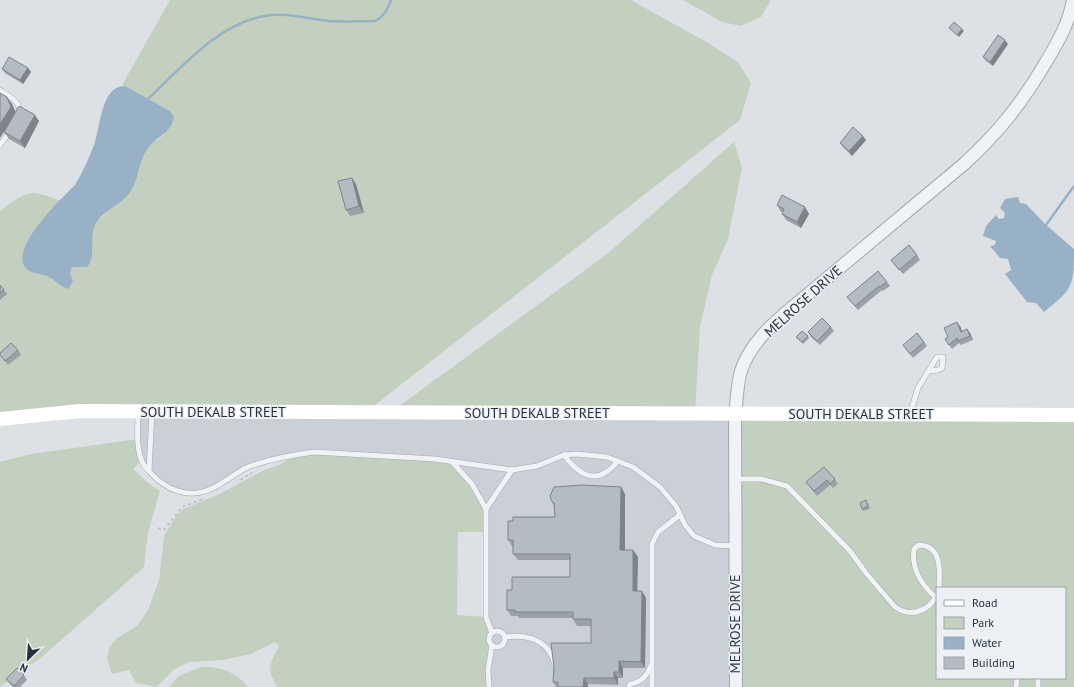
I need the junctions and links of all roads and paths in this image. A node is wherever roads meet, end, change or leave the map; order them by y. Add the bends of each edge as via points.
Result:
1 (1073, 0) edge
2 (0, 90) edge
3 (17, 120) edge
4 (13, 126) edge
5 (0, 145) edge
6 (928, 371) dead end
7 (145, 412) junction
8 (736, 414) junction
9 (910, 414) junction
10 (1074, 415) edge
11 (0, 419) edge
12 (564, 456) junction
13 (618, 461) junction
14 (452, 462) junction
15 (512, 470) junction
16 (149, 471) junction
17 (735, 479) junction
18 (486, 509) junction
19 (680, 514) junction
20 (734, 546) junction
21 (939, 587) edge
22 (936, 596) edge
23 (492, 633) junction
24 (505, 637) junction
25 (492, 645) junction
26 (652, 663) junction
27 (555, 674) edge
28 (489, 687) edge
29 (629, 687) edge
30 (652, 687) edge
31 (736, 687) edge

1 - 8 street, MELROSE DRIVE via 1069,18 1059,40 1033,84 1012,115 990,140 766,332 745,361 741,371
2 - 3 lane via 20,107
4 - 5 lane
6 - 9 lane via 915,394
7 - 8 main road, SOUTH DEKALB STREET
7 - 11 main road, SOUTH DEKALB STREET via 80,411
7 - 16 lane
7 - 16 lane via 140,455 143,466
8 - 9 main road, SOUTH DEKALB STREET
8 - 17 street, MELROSE DRIVE
9 - 10 main road, SOUTH DEKALB STREET
12 - 13 lane via 577,454 607,457
12 - 13 lane via 578,471 593,476 605,474
12 - 15 lane via 536,466
13 - 19 lane via 649,478 666,494
14 - 15 lane
14 - 16 lane via 405,456 314,452 262,463 211,489 188,493 170,489
14 - 18 lane via 472,484
15 - 18 lane
17 - 20 street, MELROSE DRIVE
17 - 22 lane via 762,479 787,486 850,550 866,573 900,610 914,612 924,609
18 - 23 lane via 486,617
19 - 20 lane via 689,530 700,539 715,545
19 - 26 lane via 658,532 652,544
20 - 31 street, MELROSE DRIVE
21 - 22 lane via 937,555 928,545 919,545 914,549 914,564 924,585
23 - 24 lane via 502,632
23 - 25 lane
24 - 25 lane via 502,645
24 - 27 lane via 527,636 539,641 552,657
25 - 28 lane via 488,670
26 - 29 lane via 641,681 630,684
26 - 30 lane

